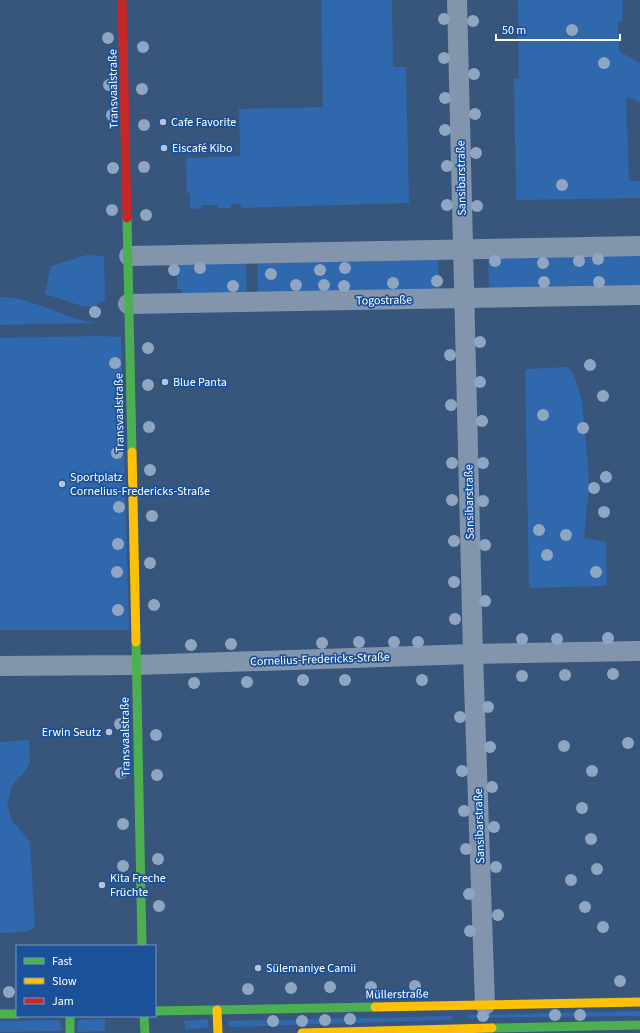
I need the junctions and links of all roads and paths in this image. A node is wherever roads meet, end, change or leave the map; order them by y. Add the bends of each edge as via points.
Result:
1 (122, 0) edge
2 (457, 0) edge
3 (640, 246) edge
4 (463, 249) junction
5 (129, 256) junction
6 (640, 295) edge
7 (464, 298) junction
8 (128, 304) junction
9 (640, 651) edge
10 (473, 654) junction
11 (136, 665) junction
12 (0, 666) edge
13 (142, 945) edge
14 (640, 1002) edge
15 (485, 1005) junction
16 (156, 1010) edge
17 (217, 1010) junction
18 (0, 1014) edge
19 (16, 1014) edge
20 (70, 1017) edge
21 (144, 1017) edge
22 (640, 1025) edge
23 (488, 1031) edge
24 (70, 1033) edge
25 (145, 1033) edge
26 (218, 1033) edge
27 (302, 1033) edge

1 - 5 street, Transvaalstraße
2 - 4 street, Sansibarstraße
3 - 4 street
4 - 5 street
4 - 7 street, Sansibarstraße
5 - 8 street, Transvaalstraße
6 - 7 street, Togostraße
7 - 8 street, Togostraße
7 - 10 street, Sansibarstraße
8 - 11 street, Transvaalstraße
9 - 10 street, Cornelius-Fredericks-Straße
10 - 11 street, Cornelius-Fredericks-Straße
10 - 15 street, Sansibarstraße
11 - 12 street, Cornelius-Fredericks-Straße
11 - 13 street, Transvaalstraße
14 - 15 street, Müllerstraße
15 - 17 street, Müllerstraße
16 - 17 street, Müllerstraße
17 - 26 street
18 - 19 street
20 - 24 street
21 - 25 street
22 - 23 street
23 - 27 street

